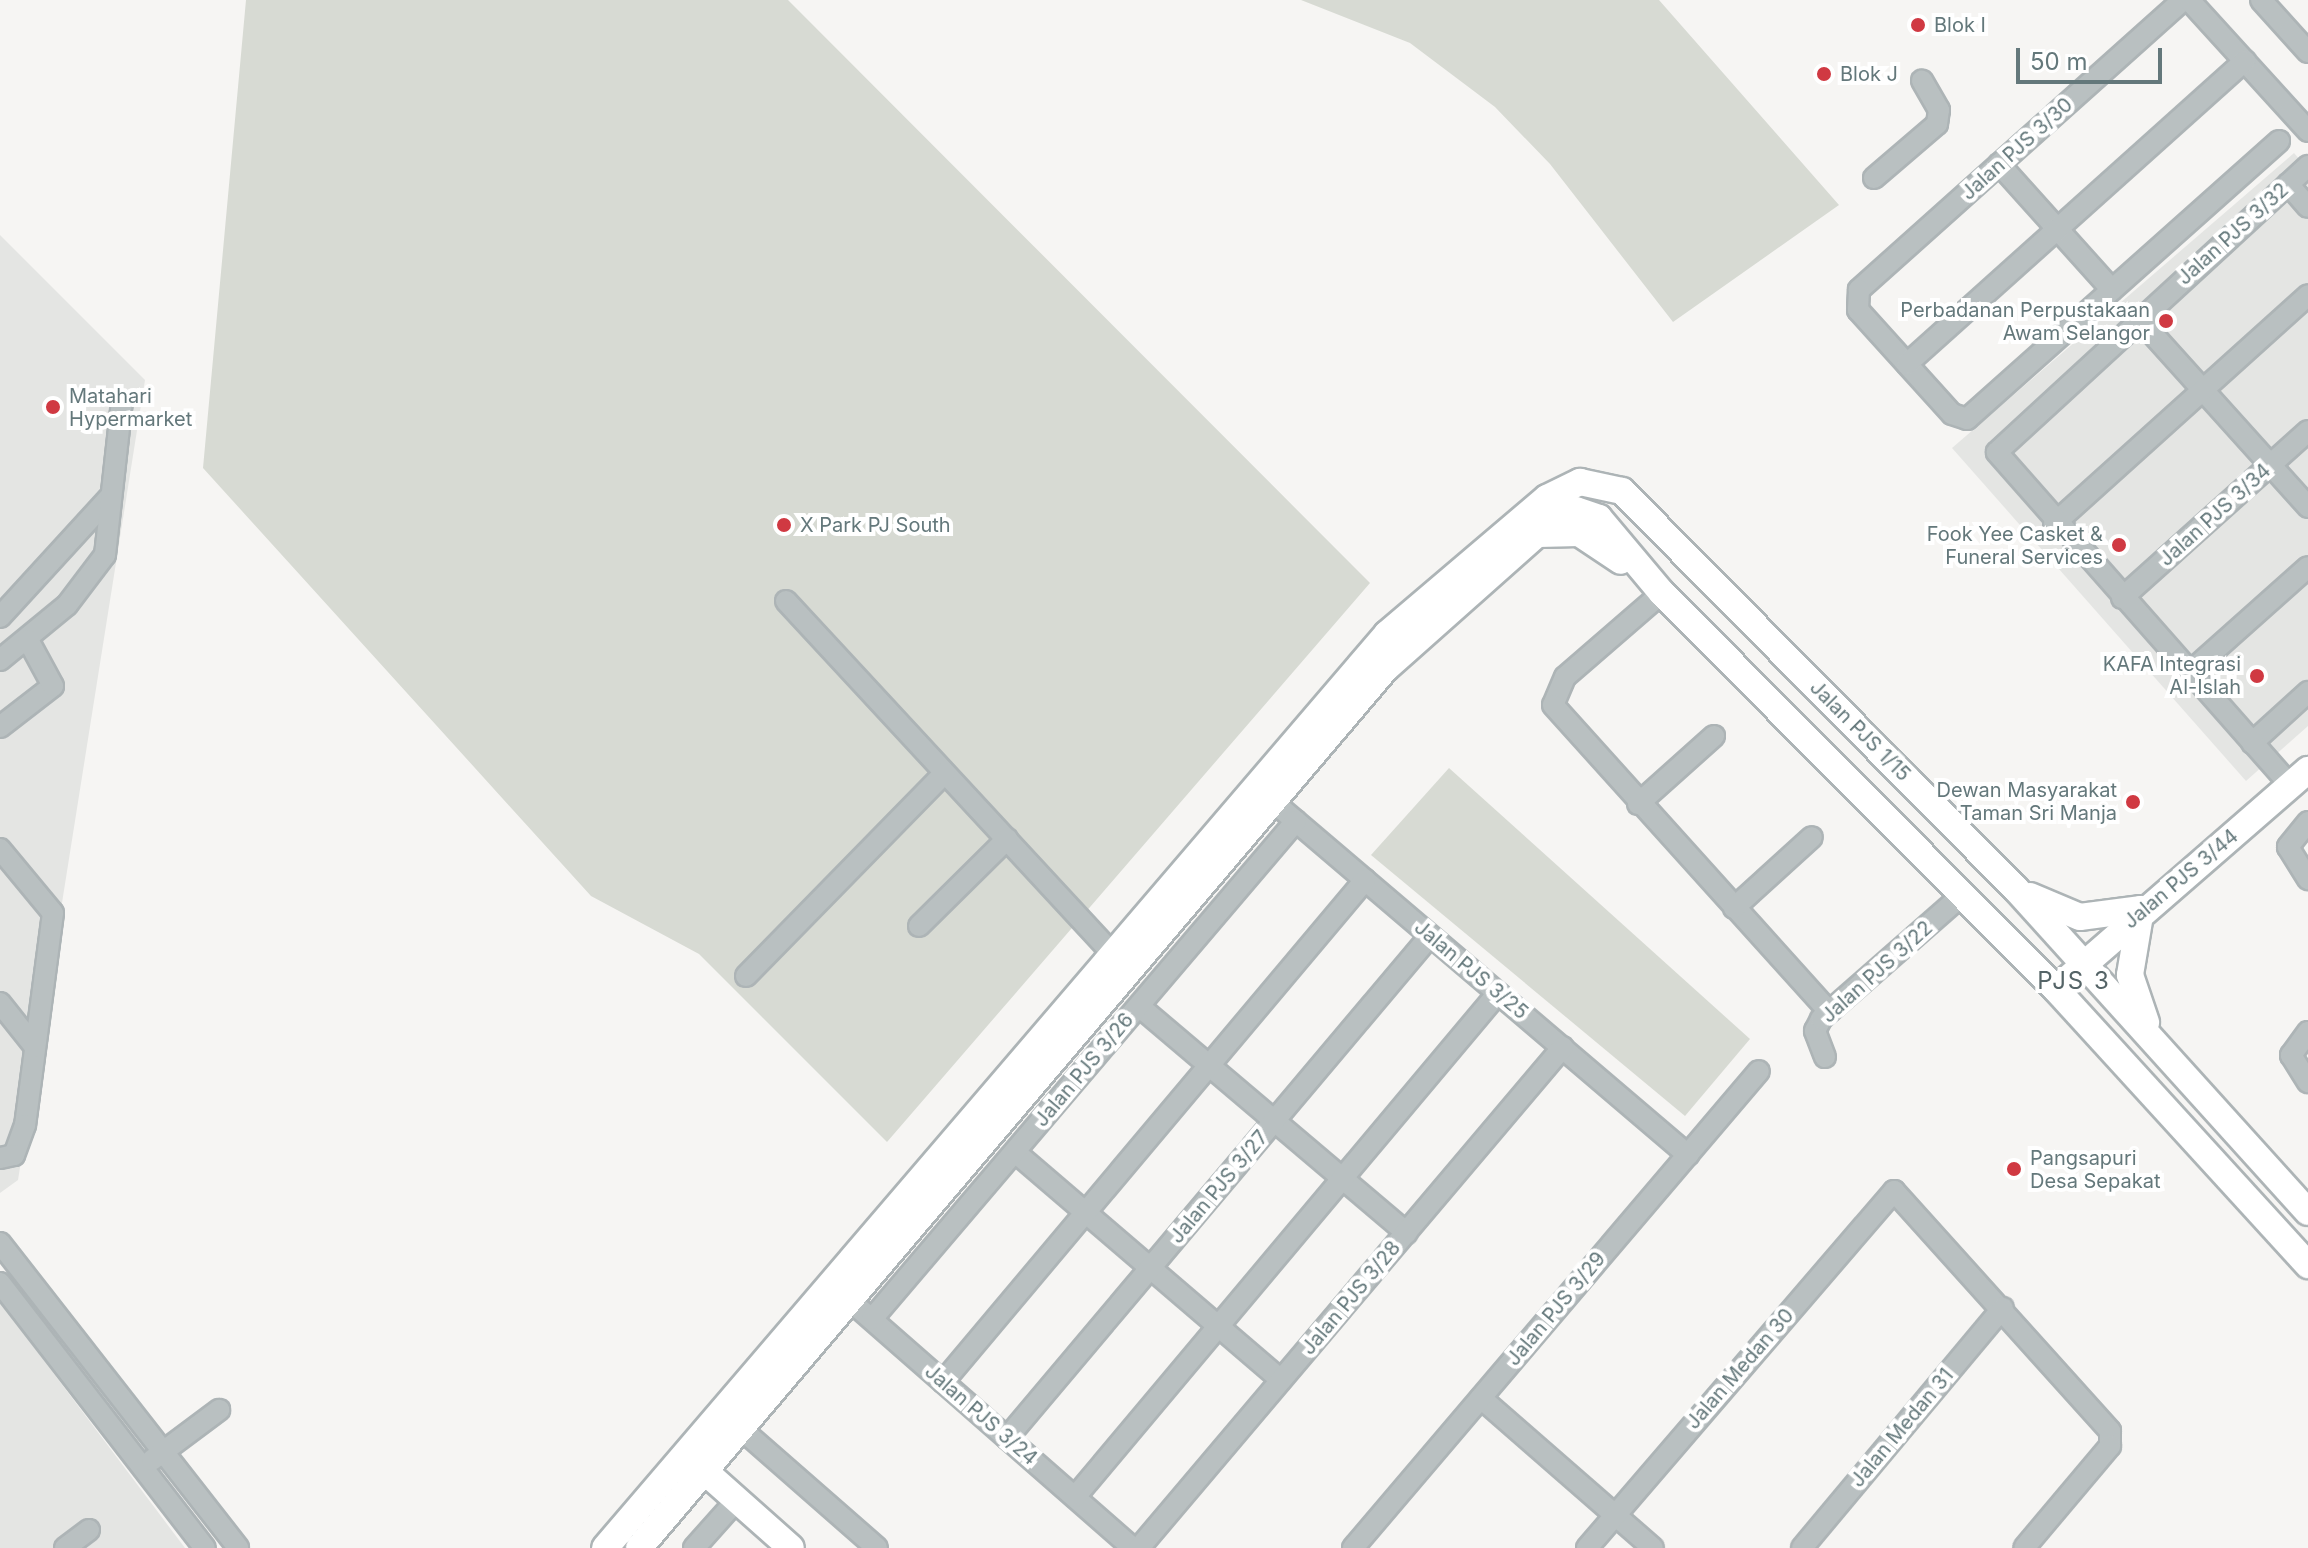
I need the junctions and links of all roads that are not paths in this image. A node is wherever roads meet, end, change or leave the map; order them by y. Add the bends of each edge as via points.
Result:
1 (2183, 0) edge
2 (2189, 0) edge
3 (2261, 0) edge
4 (2308, 52) edge
5 (2245, 61) junction
6 (1922, 80) dead end
7 (2308, 131) edge
8 (2279, 141) dead end
9 (1999, 164) junction
10 (2308, 166) edge
11 (1874, 178) dead end
12 (2288, 184) junction
13 (2308, 207) edge
14 (2057, 230) junction
15 (2112, 290) junction
16 (2308, 295) edge
17 (2139, 319) junction
18 (1907, 364) junction
19 (2202, 390) junction
20 (122, 401) dead end
21 (2308, 431) edge
22 (2270, 465) junction
23 (1593, 482) junction
24 (111, 496) junction
25 (2308, 507) edge
26 (1588, 510) junction
27 (2054, 524) junction
28 (1537, 535) junction
29 (2308, 567) edge
30 (1662, 593) junction
31 (2122, 598) junction
32 (786, 601) dead end
33 (0, 617) edge
34 (28, 640) junction
35 (0, 660) edge
36 (2189, 673) junction
37 (2308, 692) edge
38 (0, 727) edge
39 (1714, 736) dead end
40 (2252, 743) junction
41 (945, 773) junction
42 (2299, 778) edge
43 (1264, 794) junction
44 (1638, 804) junction
45 (1296, 821) junction
46 (2308, 822) edge
47 (1812, 837) dead end
48 (1007, 839) junction
49 (0, 849) edge
50 (2308, 879) edge
51 (1365, 880) junction
52 (2016, 889) junction
53 (1961, 896) junction
54 (1734, 908) junction
55 (2141, 909) junction
56 (919, 926) dead end
57 (1430, 936) junction
58 (1111, 952) junction
59 (2085, 963) junction
60 (746, 976) dead end
61 (2056, 989) junction
62 (1498, 993) junction
63 (0, 1003) edge
64 (1139, 1006) junction
65 (1829, 1012) junction
66 (2308, 1032) edge
67 (2155, 1040) junction
68 (35, 1047) junction
69 (1563, 1047) junction
70 (1825, 1057) dead end
71 (1210, 1066) junction
72 (1759, 1071) dead end
73 (2308, 1082) edge
74 (1275, 1120) junction
75 (1015, 1152) junction
76 (1688, 1155) junction
77 (0, 1158) edge
78 (1342, 1178) junction
79 (2308, 1212) edge
80 (1086, 1213) junction
81 (1407, 1233) junction
82 (0, 1243) edge
83 (2308, 1265) edge
84 (1150, 1268) junction
85 (0, 1283) edge
86 (839, 1290) junction
87 (2003, 1308) junction
88 (872, 1319) junction
89 (1218, 1326) junction
90 (1281, 1380) junction
91 (943, 1382) junction
92 (1481, 1398) junction
93 (219, 1410) dead end
94 (740, 1428) junction
95 (1007, 1438) junction
96 (162, 1452) junction
97 (695, 1462) junction
98 (142, 1467) junction
99 (1075, 1497) junction
100 (736, 1501) junction
101 (1615, 1515) junction
102 (89, 1530) dead end
103 (65, 1548) edge
104 (205, 1548) edge
105 (238, 1548) edge
106 (605, 1548) edge
107 (639, 1548) edge
108 (694, 1548) edge
109 (791, 1548) edge
110 (877, 1548) edge
111 (1136, 1548) edge
112 (1353, 1548) edge
113 (1587, 1548) edge
114 (1653, 1548) edge
115 (1802, 1548) edge
116 (2024, 1548) edge

1 - 9 street, Jalan PJS 3/30
2 - 5 street
3 - 4 street
5 - 7 street
5 - 14 street
6 - 11 street via 1939,110 1937,124
8 - 15 street
9 - 14 street
9 - 18 street, Jalan PJS 3/30 via 1854,300
10 - 12 street, Jalan PJS 3/32
12 - 13 street
12 - 17 street, Jalan PJS 3/32
14 - 15 street
14 - 18 street
15 - 18 street via 1979,410 1956,418
16 - 19 street
17 - 19 street
17 - 27 street, Jalan PJS 3/32 via 1997,452
19 - 22 street
19 - 27 street
20 - 24 street
21 - 22 street, Jalan PJS 3/34
22 - 25 street
22 - 31 street, Jalan PJS 3/34
23 - 26 main road
23 - 43 main road via 1547,498 1387,634
23 - 52 main road, Jalan PJS 1/15 via 1622,491
24 - 33 street
24 - 34 street via 111,533 97,570
26 - 28 main road via 1566,513
26 - 30 main road
27 - 31 street
28 - 30 main road via 1579,533
28 - 43 main road via 1385,669
29 - 36 street
30 - 44 street via 1553,691 1558,716
30 - 53 main road
31 - 36 street
32 - 41 street
34 - 35 street
34 - 38 street via 53,686
36 - 40 street
37 - 40 street
39 - 44 street
40 - 42 street
41 - 48 street
41 - 60 street
42 - 55 main road, Jalan PJS 3/44
43 - 45 street, Jalan PJS 3/25
43 - 58 main road
43 - 86 main road
44 - 54 street
45 - 51 street, Jalan PJS 3/25
45 - 64 street, Jalan PJS 3/26
46 - 50 street via 2288,847
47 - 54 street
48 - 56 street
48 - 58 street
49 - 68 street via 52,923
51 - 57 street, Jalan PJS 3/25
51 - 71 street
52 - 55 main road via 2080,917
52 - 59 main road, Jalan PJS 1/15
53 - 61 main road
53 - 65 street, Jalan PJS 3/22
54 - 65 street
55 - 59 main road, Jalan PJS 3/44
55 - 67 main road via 2130,975
57 - 62 street, Jalan PJS 3/25
57 - 74 street, Jalan PJS 3/27
58 - 86 main road
59 - 61 main road, Jalan PJS 3/44
59 - 67 main road, Jalan PJS 1/15
61 - 83 main road
62 - 69 street, Jalan PJS 3/25
62 - 78 street
63 - 68 street
64 - 71 street
64 - 75 street, Jalan PJS 3/26
65 - 70 street, Jalan PJS 3/22 via 1815,1031
66 - 73 street via 2291,1055
67 - 79 main road, Jalan PJS 1/15
68 - 77 street via 25,1125 14,1155
69 - 76 street, Jalan PJS 3/25
69 - 81 street, Jalan PJS 3/28
71 - 74 street
71 - 80 street
72 - 76 street, Jalan PJS 3/29
74 - 78 street
74 - 84 street, Jalan PJS 3/27
75 - 80 street
75 - 88 street, Jalan PJS 3/26
76 - 92 street, Jalan PJS 3/29
78 - 81 street
78 - 89 street
80 - 84 street
80 - 91 street
81 - 90 street, Jalan PJS 3/28
82 - 96 street
84 - 89 street
84 - 95 street, Jalan PJS 3/27
85 - 98 street
86 - 88 street, Jalan PJS 3/24
86 - 94 main road
86 - 97 main road
87 - 101 street, Jalan Medan 30 via 1894,1191
87 - 115 street, Jalan Medan 31
87 - 116 street via 2110,1431 2110,1446
88 - 91 street, Jalan PJS 3/24
89 - 90 street
89 - 99 street
90 - 111 street, Jalan PJS 3/28
91 - 95 street, Jalan PJS 3/24
92 - 101 street
92 - 112 street, Jalan PJS 3/29
93 - 96 street
94 - 97 main road
94 - 110 street
95 - 99 street, Jalan PJS 3/24
96 - 98 street
96 - 105 street
97 - 100 main road
97 - 106 main road
97 - 107 main road
98 - 104 street
99 - 111 street, Jalan PJS 3/24
100 - 108 street
100 - 109 main road
101 - 113 street, Jalan Medan 30
101 - 114 street
102 - 103 street

